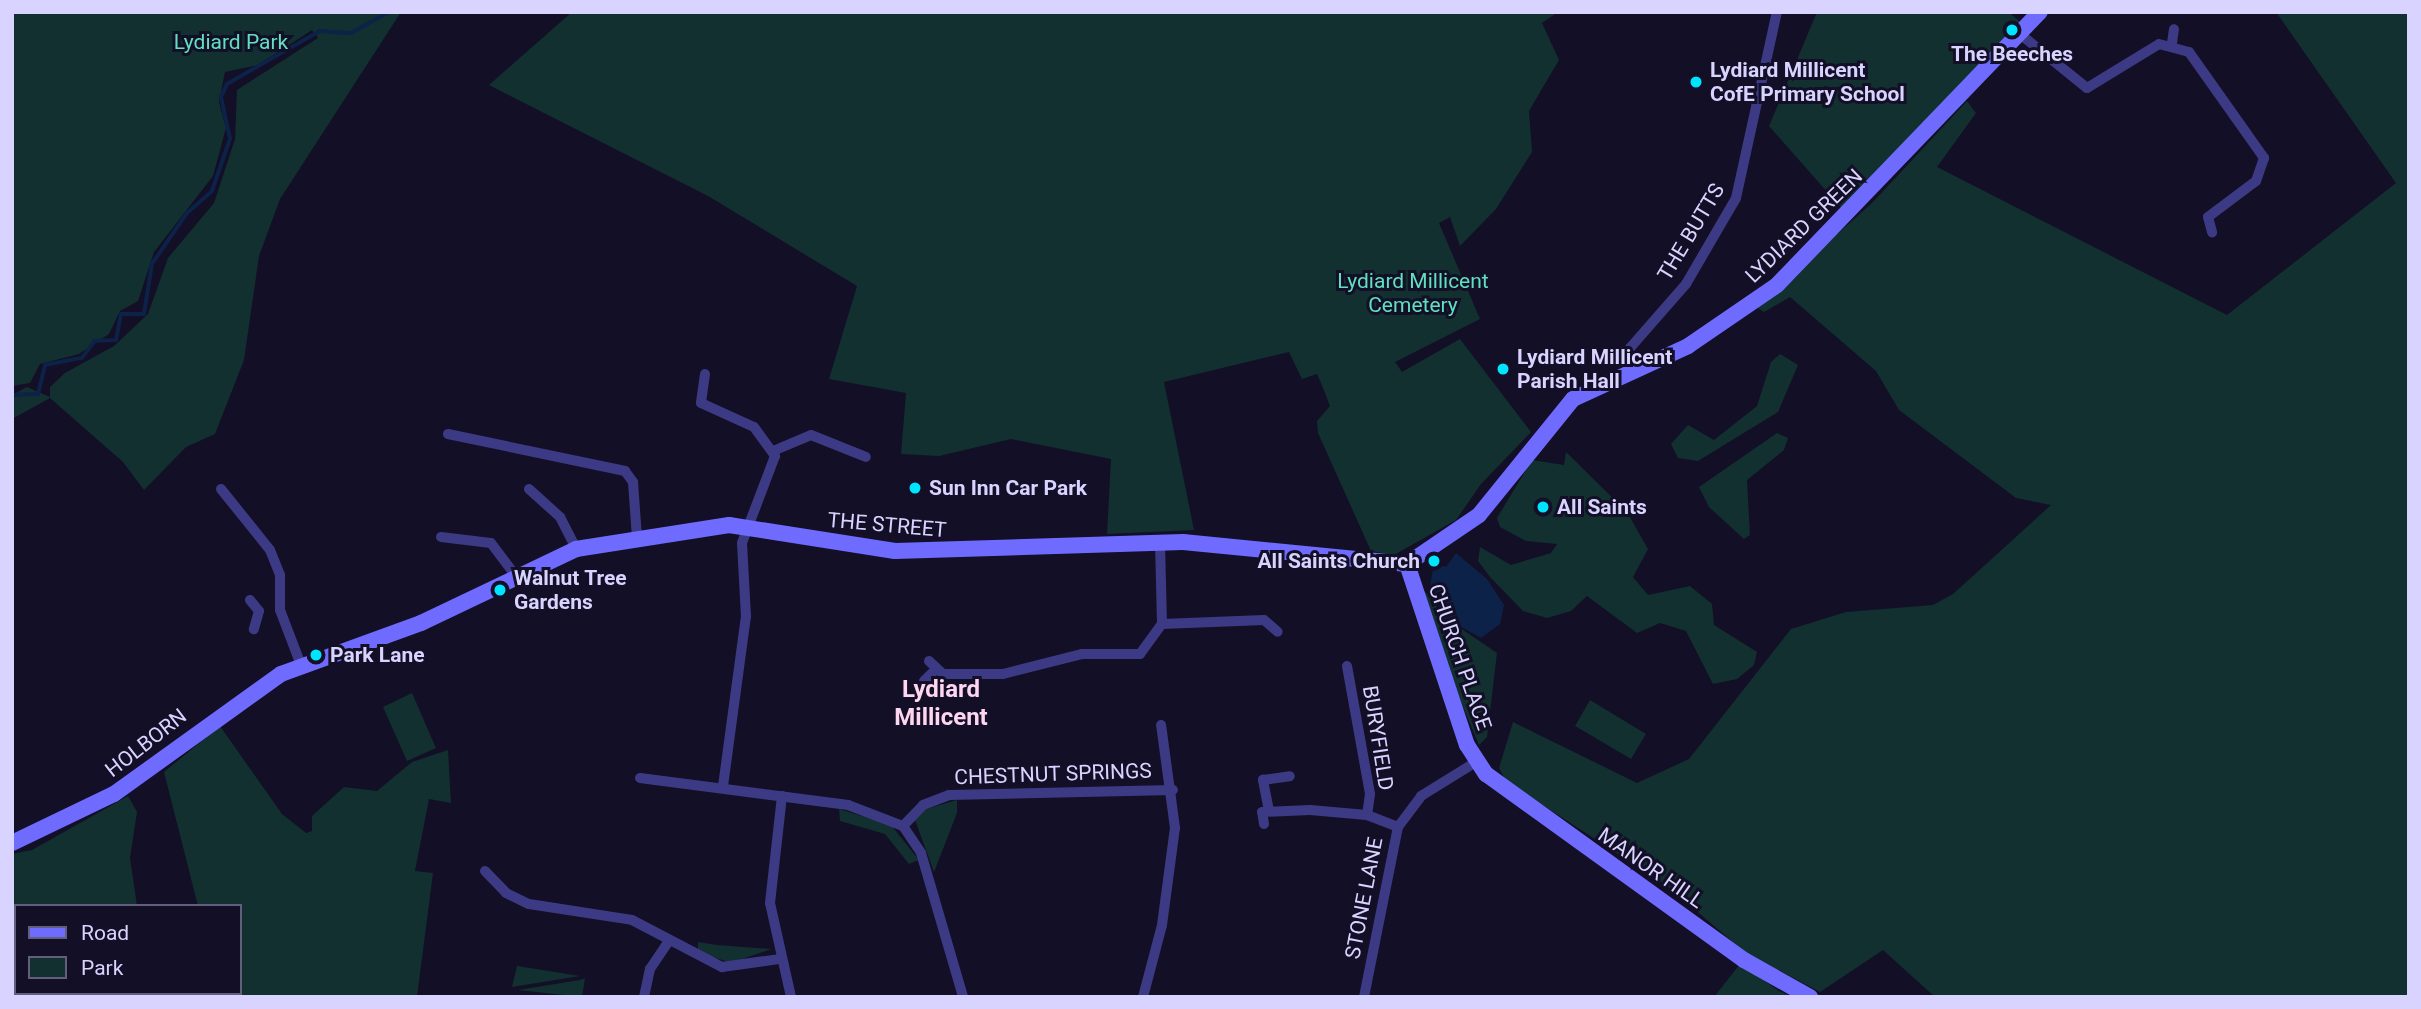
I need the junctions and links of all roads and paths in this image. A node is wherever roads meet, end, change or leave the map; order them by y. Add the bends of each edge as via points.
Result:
1 (1777, 12) edge
2 (2040, 12) edge
3 (2174, 29) dead end
4 (2020, 34) junction
5 (2172, 43) junction
6 (2197, 211) dead end
7 (2208, 217) junction
8 (2211, 232) dead end
9 (705, 374) dead end
10 (1630, 374) junction
11 (448, 434) dead end
12 (773, 451) junction
13 (866, 457) dead end
14 (221, 489) dead end
15 (529, 489) dead end
16 (746, 526) junction
17 (441, 537) dead end
18 (637, 538) junction
19 (1160, 542) junction
20 (576, 550) junction
21 (1407, 564) junction
22 (515, 575) junction
23 (250, 600) dead end
24 (280, 610) junction
25 (258, 611) junction
26 (1162, 624) junction
27 (254, 629) dead end
28 (1278, 632) dead end
29 (301, 665) junction
30 (1347, 666) dead end
31 (924, 681) dead end
32 (1161, 725) dead end
33 (1476, 762) junction
34 (1290, 776) dead end
35 (640, 778) dead end
36 (723, 786) junction
37 (1173, 790) junction
38 (782, 796) junction
39 (1269, 811) junction
40 (1367, 815) junction
41 (1264, 824) dead end
42 (903, 826) junction
43 (1398, 827) junction
44 (12, 844) edge
45 (485, 871) dead end
46 (670, 941) junction
47 (780, 959) junction
48 (643, 997) edge
49 (791, 997) edge
50 (963, 997) edge
51 (1143, 997) edge
52 (1364, 997) edge
53 (1810, 997) edge

1 - 10 street, THE BUTTS via 1736,198 1686,284 1630,348
2 - 4 street, LYDIARD GREEN
3 - 5 street
4 - 5 street via 2087,88 2154,46
4 - 10 street, LYDIARD GREEN via 1786,277 1717,328
5 - 7 street via 2193,56 2264,158 2256,181
6 - 7 street
7 - 8 street
9 - 12 street via 701,403 754,427
10 - 21 street, LYDIARD GREEN via 1567,404 1479,515
11 - 18 street via 625,471 633,482
12 - 13 street via 811,435
12 - 16 street via 775,462
14 - 24 street via 270,550 279,575
15 - 20 street via 560,517
16 - 18 street, THE STREET
16 - 19 street, THE STREET via 895,551
16 - 36 street via 746,616
17 - 22 street via 491,543 505,553
18 - 20 street, THE STREET
19 - 21 street, THE STREET
19 - 26 street
20 - 22 street, THE STREET
21 - 33 street, CHURCH PLACE
22 - 29 street, THE STREET via 421,623
23 - 25 street
24 - 25 street
24 - 29 street
25 - 27 street
26 - 28 street via 1264,620
26 - 31 street via 1151,646 1134,657 1082,653 1003,674 932,665
29 - 44 street, HOLBORN via 233,704 114,794
30 - 40 street, BURYFIELD via 1370,794
32 - 37 street, CHESTNUT SPRINGS
33 - 43 street, STONE LANE via 1421,796
33 - 53 street, MANOR HILL via 1549,824 1744,960
34 - 39 street via 1263,780
35 - 36 street
36 - 38 street
37 - 42 street, CHESTNUT SPRINGS via 949,796 923,805
37 - 51 street, CHESTNUT SPRINGS via 1172,861
38 - 42 street via 848,805
38 - 47 street via 770,892
39 - 40 street, BURYFIELD
39 - 41 street via 1262,812
40 - 43 street, BURYFIELD
42 - 50 street via 921,853
43 - 52 street, STONE LANE
45 - 46 street via 506,893 528,904 632,920
46 - 47 street via 722,967
46 - 48 street via 650,969
47 - 49 street

